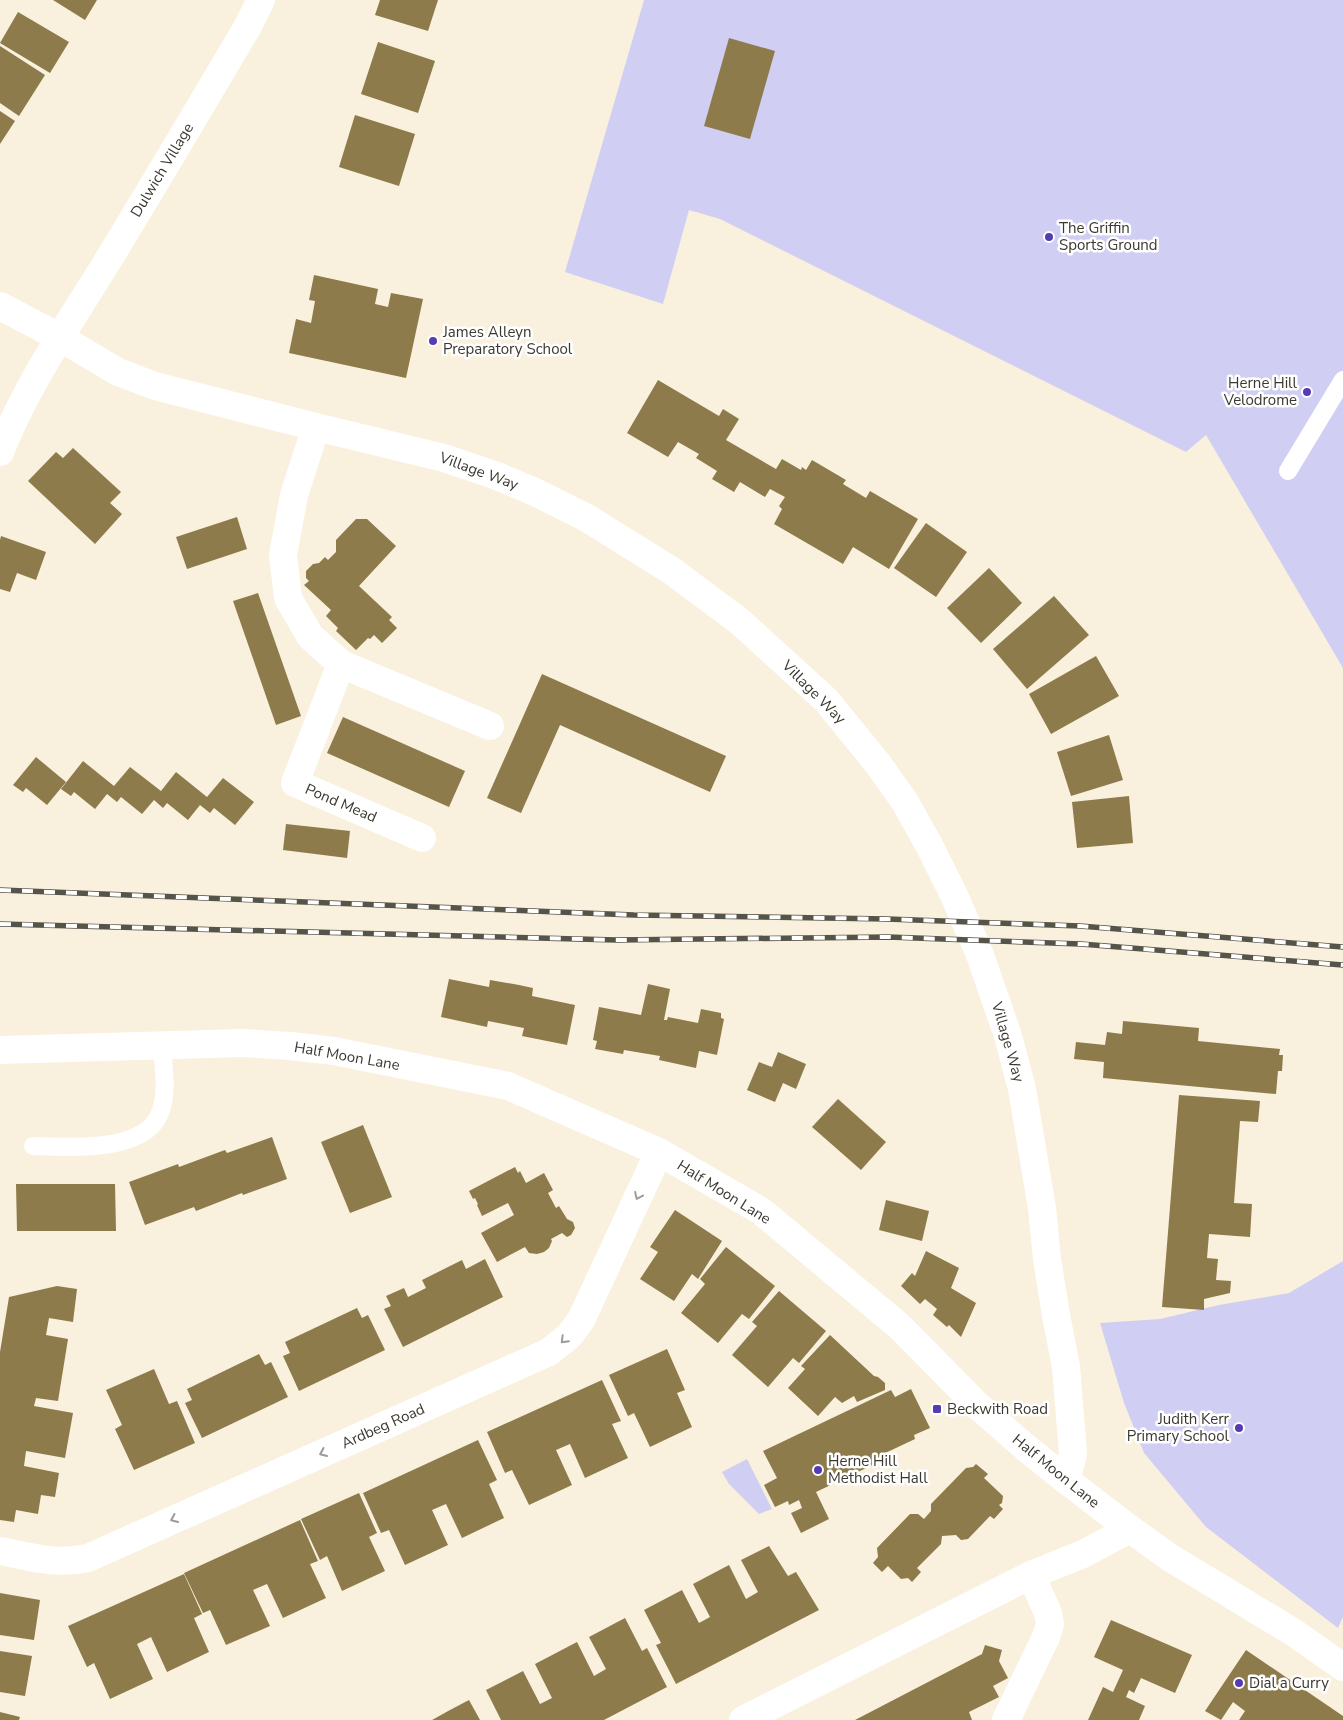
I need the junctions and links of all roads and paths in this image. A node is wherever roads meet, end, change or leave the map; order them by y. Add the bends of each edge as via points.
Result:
1 (261, 0) edge
2 (0, 306) edge
3 (59, 337) junction
4 (1343, 380) edge
5 (316, 427) junction
6 (0, 452) edge
7 (1288, 471) dead end
8 (341, 664) junction
9 (490, 726) dead end
10 (422, 838) dead end
11 (162, 1045) junction
12 (0, 1050) edge
13 (33, 1146) dead end
14 (659, 1152) junction
15 (1066, 1480) junction
16 (1130, 1529) junction
17 (0, 1551) edge
18 (1031, 1575) junction
19 (1343, 1667) edge
20 (743, 1720) edge
21 (1006, 1720) edge

1 - 3 street, Dulwich Village via 154,184
2 - 3 street, Village Way
3 - 5 street, Village Way via 137,380
3 - 6 street, Dulwich Village via 21,404
4 - 7 lane
5 - 8 street via 294,495 283,555 288,598 310,636
5 - 15 street, Village Way via 407,448 497,476 587,518 672,571 739,621 826,700 878,764 904,802 954,895 990,981 1022,1089 1066,1367 1073,1454
8 - 9 street
8 - 10 street, Pond Mead via 295,783
11 - 12 street, Half Moon Lane
11 - 13 lane via 162,1110 146,1132 93,1146
11 - 14 street, Half Moon Lane via 243,1043 334,1051 508,1086
14 - 15 street, Half Moon Lane via 760,1211 899,1326 977,1405
14 -> 17 street, Ardbeg Road via 581,1320 569,1336 549,1352 88,1558 57,1562
15 - 16 street, Half Moon Lane
16 - 18 street via 1083,1554
16 - 19 street, Half Moon Lane
18 - 20 street
18 - 21 street via 1050,1624

